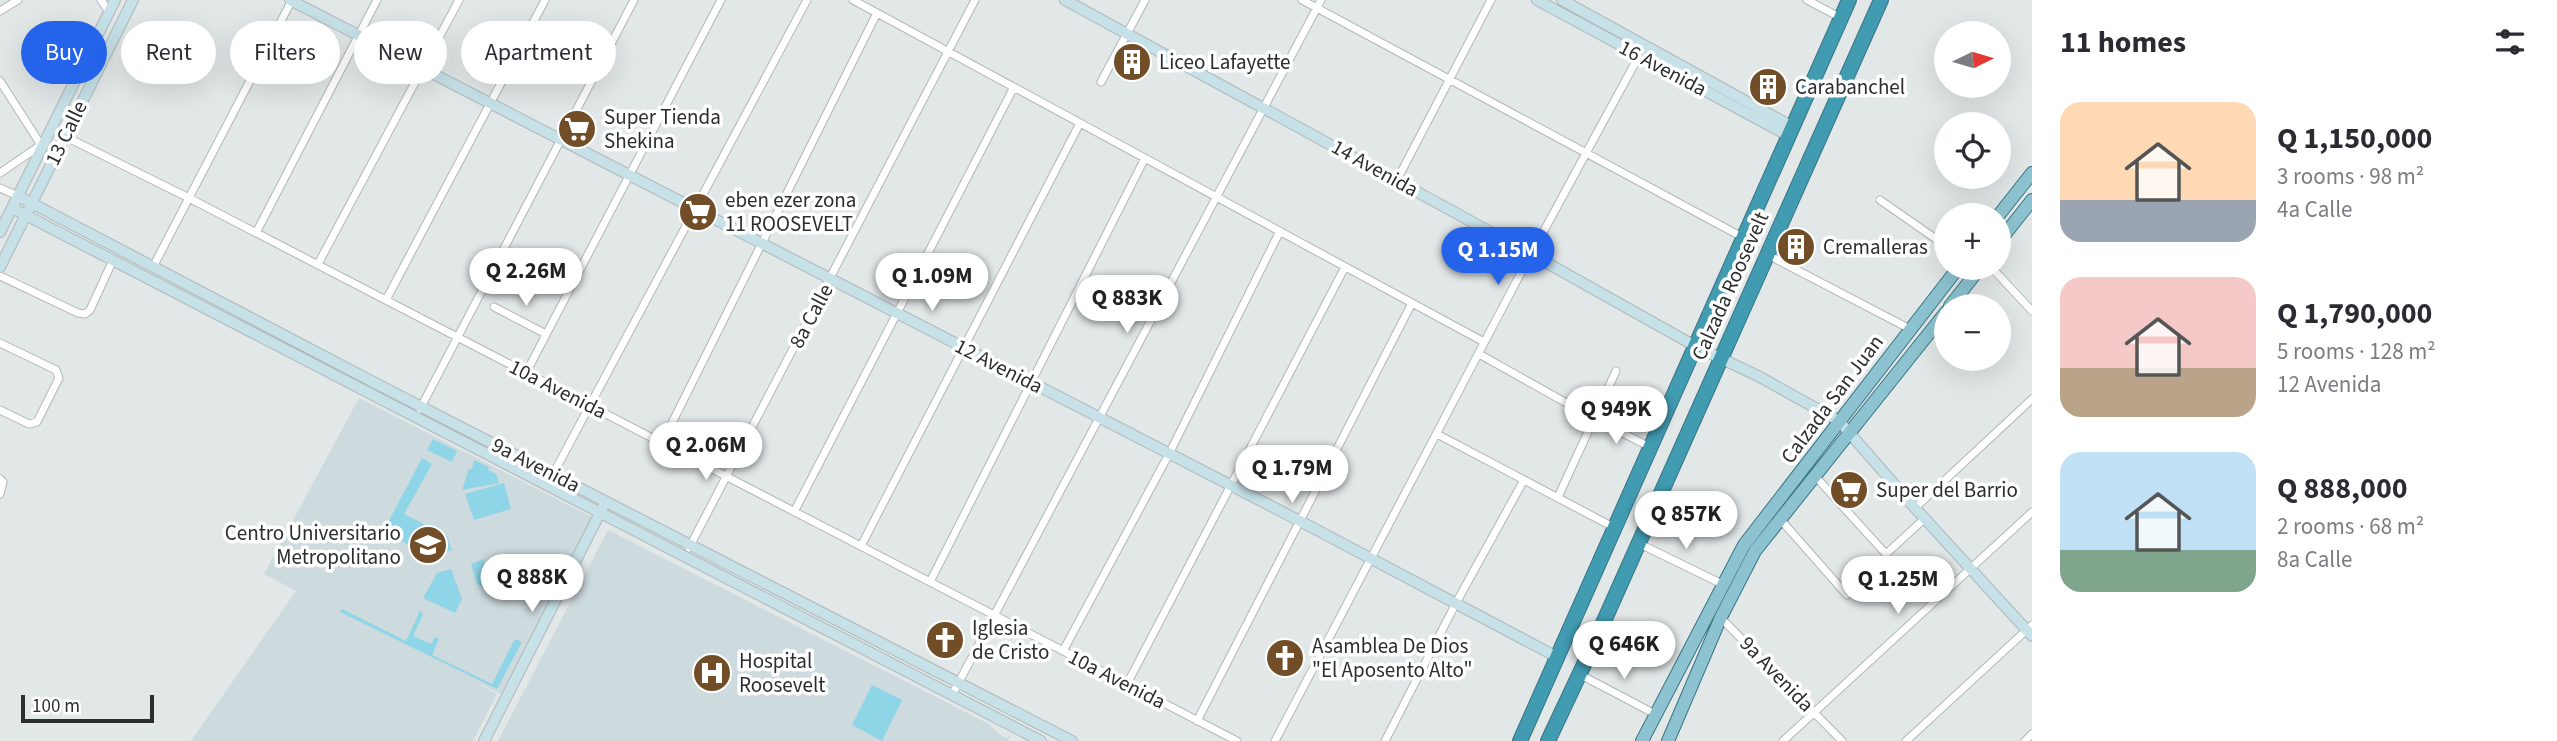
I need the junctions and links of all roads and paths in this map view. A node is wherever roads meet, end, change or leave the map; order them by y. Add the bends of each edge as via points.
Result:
1 (18, 0) edge
2 (102, 0) edge
3 (115, 0) edge
4 (133, 0) edge
5 (291, 0) edge
6 (377, 0) edge
7 (459, 0) edge
8 (545, 0) edge
9 (634, 0) edge
10 (721, 0) edge
11 (807, 0) edge
12 (853, 0) edge
13 (975, 0) edge
14 (1065, 0) edge
15 (1145, 0) edge
16 (1302, 0) edge
17 (1491, 0) edge
18 (1537, 0) edge
19 (1562, 0) edge
20 (1807, 0) edge
21 (1849, 0) edge
22 (1881, 0) edge
23 (1319, 4) edge
24 (0, 11) edge
25 (109, 12) junction
26 (877, 13) junction
27 (1841, 19) junction
28 (366, 21) edge
29 (447, 22) edge
30 (354, 32) edge
31 (1127, 34) junction
32 (354, 45) edge
33 (1642, 50) junction
34 (948, 51) junction
35 (1450, 80) junction
36 (0, 81) edge
37 (447, 81) edge
38 (1101, 82) dead end
39 (414, 84) edge
40 (1014, 87) junction
41 (489, 103) junction
42 (1264, 107) junction
43 (1080, 123) junction
44 (1791, 131) junction
45 (64, 136) junction
46 (561, 139) junction
47 (41, 145) junction
48 (1586, 154) junction
49 (1145, 158) junction
50 (0, 173) edge
51 (2032, 173) edge
52 (629, 175) junction
53 (1397, 180) junction
54 (0, 188) edge
55 (18, 196) junction
56 (1217, 197) junction
57 (189, 198) junction
58 (1880, 200) dead end
59 (2032, 200) edge
60 (31, 203) junction
61 (2008, 203) edge
62 (12, 208) junction
63 (695, 209) junction
64 (25, 215) junction
65 (2011, 227) edge
66 (1280, 231) junction
67 (0, 232) edge
68 (256, 233) junction
69 (1744, 238) junction
70 (1934, 238) edge
71 (762, 243) junction
72 (1531, 254) junction
73 (1768, 255) junction
74 (113, 260) junction
75 (318, 264) junction
76 (0, 267) edge
77 (153, 267) junction
78 (1345, 267) junction
79 (0, 276) edge
80 (831, 279) junction
81 (1949, 280) edge
82 (1971, 280) edge
83 (2003, 280) edge
84 (1959, 294) edge
85 (386, 300) junction
86 (1412, 303) junction
87 (494, 307) dead end
88 (2032, 311) edge
89 (897, 313) junction
90 (1934, 327) edge
91 (1910, 329) junction
92 (546, 334) junction
93 (457, 337) junction
94 (1484, 342) junction
95 (0, 343) edge
96 (1695, 346) junction
97 (964, 348) junction
98 (1479, 354) junction
99 (1721, 357) junction
100 (1616, 371) dead end
101 (526, 373) junction
102 (1032, 383) junction
103 (379, 385) junction
104 (373, 396) junction
105 (2032, 399) edge
106 (589, 405) junction
107 (422, 406) junction
108 (0, 410) edge
109 (1099, 417) junction
110 (416, 418) junction
111 (1595, 419) junction
112 (1839, 421) junction
113 (1437, 434) junction
114 (1850, 434) junction
115 (662, 443) junction
116 (1650, 447) junction
117 (1170, 454) junction
118 (553, 474) junction
119 (1815, 476) junction
120 (727, 477) junction
121 (2, 480) edge
122 (1524, 480) junction
123 (547, 485) junction
124 (1232, 486) junction
125 (0, 494) edge
126 (1558, 497) junction
127 (606, 501) junction
128 (1915, 508) junction
129 (794, 512) junction
130 (2032, 512) edge
131 (600, 513) junction
132 (1780, 519) junction
133 (1924, 519) junction
134 (1300, 521) junction
135 (1615, 528) junction
136 (1638, 543) junction
137 (691, 545) junction
138 (861, 546) junction
139 (684, 556) junction
140 (1370, 558) junction
141 (1970, 569) junction
142 (930, 582) junction
143 (1723, 584) junction
144 (1847, 595) dead end
145 (1456, 603) junction
146 (1708, 612) junction
147 (995, 615) junction
148 (1721, 617) junction
149 (2030, 631) edge
150 (1063, 651) junction
151 (1557, 657) junction
152 (1579, 674) junction
153 (958, 682) junction
154 (1127, 684) junction
155 (953, 695) junction
156 (1814, 712) junction
157 (1655, 714) junction
158 (1197, 720) junction
159 (2032, 734) edge
160 (484, 741) edge
161 (1041, 741) edge
162 (1072, 741) edge
163 (1237, 741) edge
164 (1275, 741) edge
165 (1385, 741) edge
166 (1520, 741) edge
167 (1548, 741) edge
168 (1642, 741) edge
169 (1668, 741) edge
170 (1783, 741) edge
171 (1842, 741) edge
172 (1906, 741) edge
173 (2025, 741) edge

1 - 24 street
2 - 25 street
3 - 25 main road, 13 Calle
4 - 45 main road, 13 Calle
5 - 30 main road, 12 Avenida
5 - 57 street
6 - 28 street
7 - 29 street
8 - 41 street
9 - 46 street
10 - 52 street
11 - 63 street
12 - 26 street
13 - 34 street, 8a Calle
14 - 31 main road, 14 Avenida
15 - 31 street
16 - 23 street
17 - 35 street
18 - 33 main road, 16 Avenida
19 - 33 main road, 16 Avenida
20 - 27 street
21 - 27 highway, Calzada Roosevelt
22 - 73 highway, Calzada Roosevelt
23 - 35 street
23 - 42 street
25 - 47 main road, 13 Calle
26 - 34 street
26 - 71 street
27 - 44 highway, Calzada Roosevelt
31 - 38 street
31 - 42 main road, 14 Avenida
32 - 68 street
33 - 44 main road, 16 Avenida
33 - 48 street
34 - 40 street
34 - 80 street, 8a Calle
35 - 48 street
35 - 53 street
36 - 47 street
37 - 41 main road, 12 Avenida
39 - 75 street
40 - 43 street
40 - 89 street
41 - 46 main road, 12 Avenida
41 - 85 street
42 - 53 main road, 14 Avenida
42 - 56 street
43 - 49 street
43 - 97 street
44 - 69 highway, Calzada Roosevelt
45 - 57 street, 10a Avenida
45 - 60 main road, 13 Calle
46 - 52 main road, 12 Avenida
46 - 93 street
47 - 50 street
47 - 55 main road, 13 Calle
48 - 69 street
48 - 72 street
49 - 56 street
49 - 102 street
51 - 61 main road
52 - 63 main road, 12 Avenida
52 - 92 street
53 - 72 main road, 14 Avenida
54 - 55 street, 9a Avenida
55 - 60 main road, 9a Avenida
55 - 62 main road, 13 Calle
56 - 66 street
56 - 109 street
57 - 68 street, 10a Avenida
57 - 77 street
58 - 70 street
59 - 65 main road
60 - 64 main road, 13 Calle
60 - 77 main road, 9a Avenida
62 - 64 main road, 9a Avenida
62 - 67 main road, 13 Calle
63 - 71 main road, 12 Avenida
63 - 106 street
64 - 74 main road, 9a Avenida
64 - 76 main road, 13 Calle
66 - 78 street
66 - 117 street
68 - 75 street, 10a Avenida
69 - 96 highway, Calzada Roosevelt
71 - 80 main road, 12 Avenida
71 - 115 street
72 - 94 street
72 - 96 main road, 14 Avenida
73 - 91 street
73 - 99 highway, Calzada Roosevelt
74 - 79 street via 85,314
74 - 104 main road, 9a Avenida
75 - 85 street, 10a Avenida
77 - 103 main road, 9a Avenida
78 - 86 street
78 - 124 street
80 - 89 main road, 12 Avenida
80 - 120 street, 8a Calle
81 - 91 main road, Calzada San Juan
82 - 84 main road
83 - 88 street
85 - 93 street, 10a Avenida
86 - 94 street
86 - 134 street
87 - 92 street
89 - 97 main road, 12 Avenida
89 - 129 street
90 - 114 main road, Calzada San Juan
91 - 112 main road, Calzada San Juan
92 - 101 street
93 - 101 street, 10a Avenida
93 - 107 street
94 - 98 street
95 - 108 street via 58,374 33,424
96 - 99 main road, 14 Avenida
96 - 116 highway, Calzada Roosevelt
97 - 102 main road, 12 Avenida
97 - 138 street
98 - 111 street
98 - 113 street
99 - 112 main road
99 - 136 highway, Calzada Roosevelt
100 - 111 street
101 - 106 street, 10a Avenida
102 - 109 main road, 12 Avenida
102 - 142 street
103 - 104 main road
103 - 107 main road, 9a Avenida
104 - 110 main road, 9a Avenida
105 - 128 street
106 - 115 street, 10a Avenida
106 - 118 street
107 - 110 street
107 - 118 main road, 9a Avenida
109 - 117 main road, 12 Avenida
109 - 147 street
110 - 123 main road, 9a Avenida
111 - 116 street
111 - 126 street
112 - 114 main road
112 - 143 main road, Calzada San Juan via 1744,545
113 - 122 street
113 - 140 street
114 - 119 main road, Calzada San Juan
114 - 128 main road
115 - 120 street, 10a Avenida
116 - 135 highway, Calzada Roosevelt
117 - 124 main road, 12 Avenida
117 - 150 street
118 - 123 street
118 - 127 main road, 9a Avenida
119 - 132 main road, Calzada San Juan
119 - 133 street via 1886,554
120 - 129 street, 10a Avenida
120 - 137 street, 8a Calle
121 - 125 street
122 - 126 street
122 - 145 street
123 - 131 main road, 9a Avenida
124 - 134 main road, 12 Avenida
124 - 154 street
126 - 135 street
127 - 131 main road
127 - 137 main road, 9a Avenida
128 - 133 main road
129 - 138 street, 10a Avenida
130 - 141 street
131 - 139 main road, 9a Avenida
131 - 160 main road
132 - 144 street
132 - 148 main road, Calzada San Juan via 1755,551
133 - 141 main road
134 - 140 main road, 12 Avenida
134 - 158 street
135 - 151 highway, Calzada Roosevelt
136 - 143 street
136 - 152 highway, Calzada Roosevelt
137 - 139 street, 8a Calle
137 - 153 main road, 9a Avenida
138 - 142 street, 10a Avenida
139 - 155 main road, 9a Avenida
140 - 145 main road, 12 Avenida
140 - 164 street
141 - 149 main road
141 - 156 street
142 - 147 street, 10a Avenida
143 - 146 main road, Calzada San Juan
145 - 151 main road, 12 Avenida
145 - 165 street
146 - 148 street, 9a Avenida
146 - 157 main road, Calzada San Juan
147 - 150 street, 10a Avenida
147 - 153 street
148 - 156 street, 9a Avenida
148 - 169 main road, Calzada San Juan
149 - 172 street
150 - 154 street, 10a Avenida
151 - 166 highway, Calzada Roosevelt
152 - 157 street
152 - 167 highway, Calzada Roosevelt
153 - 155 street
153 - 162 main road, 9a Avenida
154 - 158 street, 10a Avenida
155 - 161 main road, 9a Avenida
156 - 170 street
156 - 171 street, 9a Avenida
157 - 168 main road, Calzada San Juan
158 - 163 street, 10a Avenida
159 - 173 street

